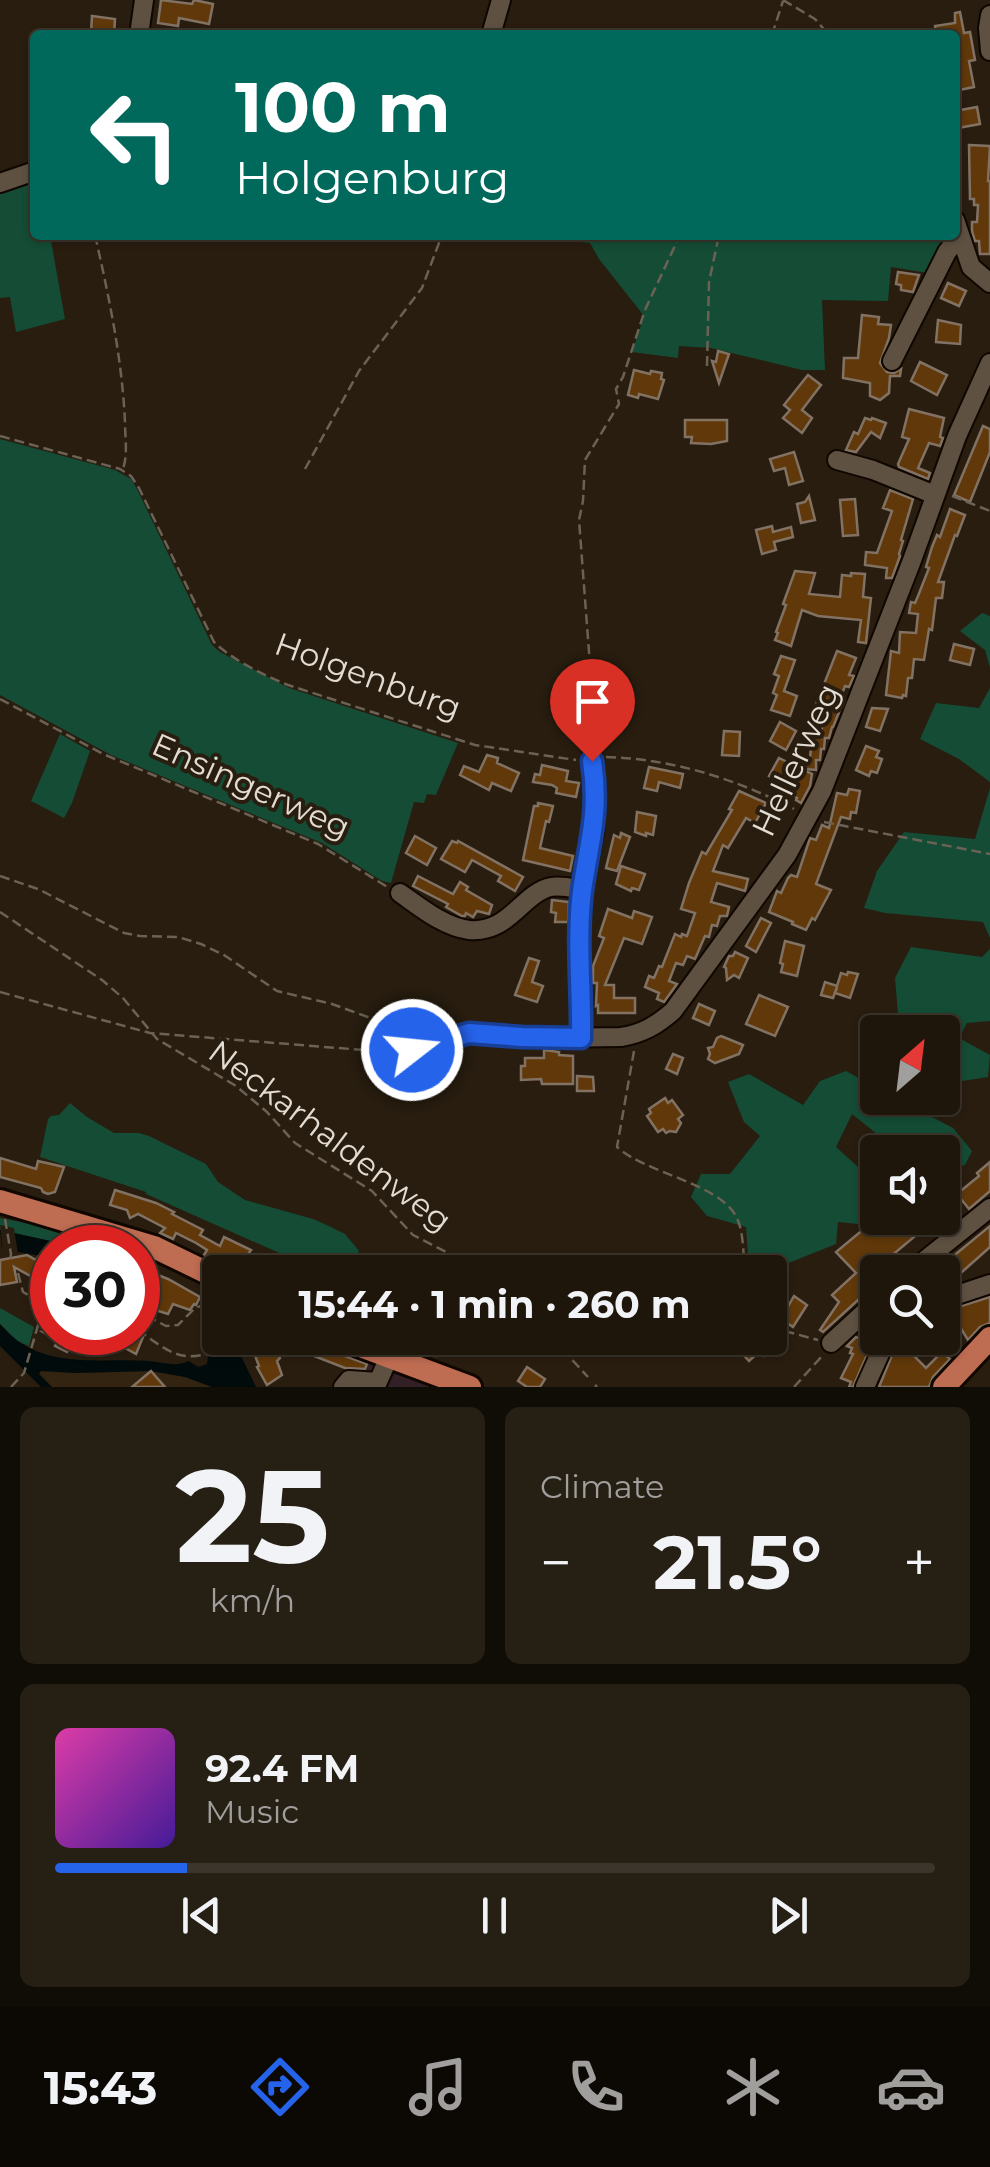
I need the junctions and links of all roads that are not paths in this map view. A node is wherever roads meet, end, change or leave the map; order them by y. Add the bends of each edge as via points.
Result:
1 (144, 0) edge
2 (502, 0) edge
3 (990, 15) edge
4 (140, 30) edge
5 (493, 30) edge
6 (990, 50) edge
7 (30, 173) edge
8 (0, 183) edge
9 (960, 235) edge
10 (962, 241) junction
11 (990, 283) edge
12 (892, 362) dead end
13 (990, 363) edge
14 (837, 460) dead end
15 (936, 492) junction
16 (592, 759) road end
17 (582, 890) junction
18 (400, 893) road end
19 (581, 1038) junction
20 (404, 1052) road end
21 (990, 1208) edge
22 (2, 1209) edge
23 (931, 1255) edge
24 (202, 1276) edge
25 (990, 1284) edge
26 (960, 1294) edge
27 (860, 1316) edge
28 (990, 1338) edge
29 (831, 1343) road end
30 (879, 1355) edge
31 (389, 1356) joint
32 (343, 1387) edge
33 (470, 1387) edge
34 (865, 1387) edge
35 (944, 1387) edge

1 - 4 street
2 - 5 street
3 - 6 street
7 - 8 street
9 - 10 street
10 - 11 street via 973,270
10 - 12 street via 950,247
13 - 15 street, Hellerweg
14 - 15 street
15 - 19 street, Hellerweg via 828,778 776,871 659,1022 633,1035
16 - 17 street via 596,807
17 - 18 street via 547,888 502,922 472,930
17 - 19 street
19 - 20 street via 469,1033
21 - 23 street
22 - 24 main road via 154,1247
25 - 26 street
27 - 29 street
28 - 35 main road
30 - 34 street
31 - 32 street via 378,1382 349,1380
31 - 33 main road

